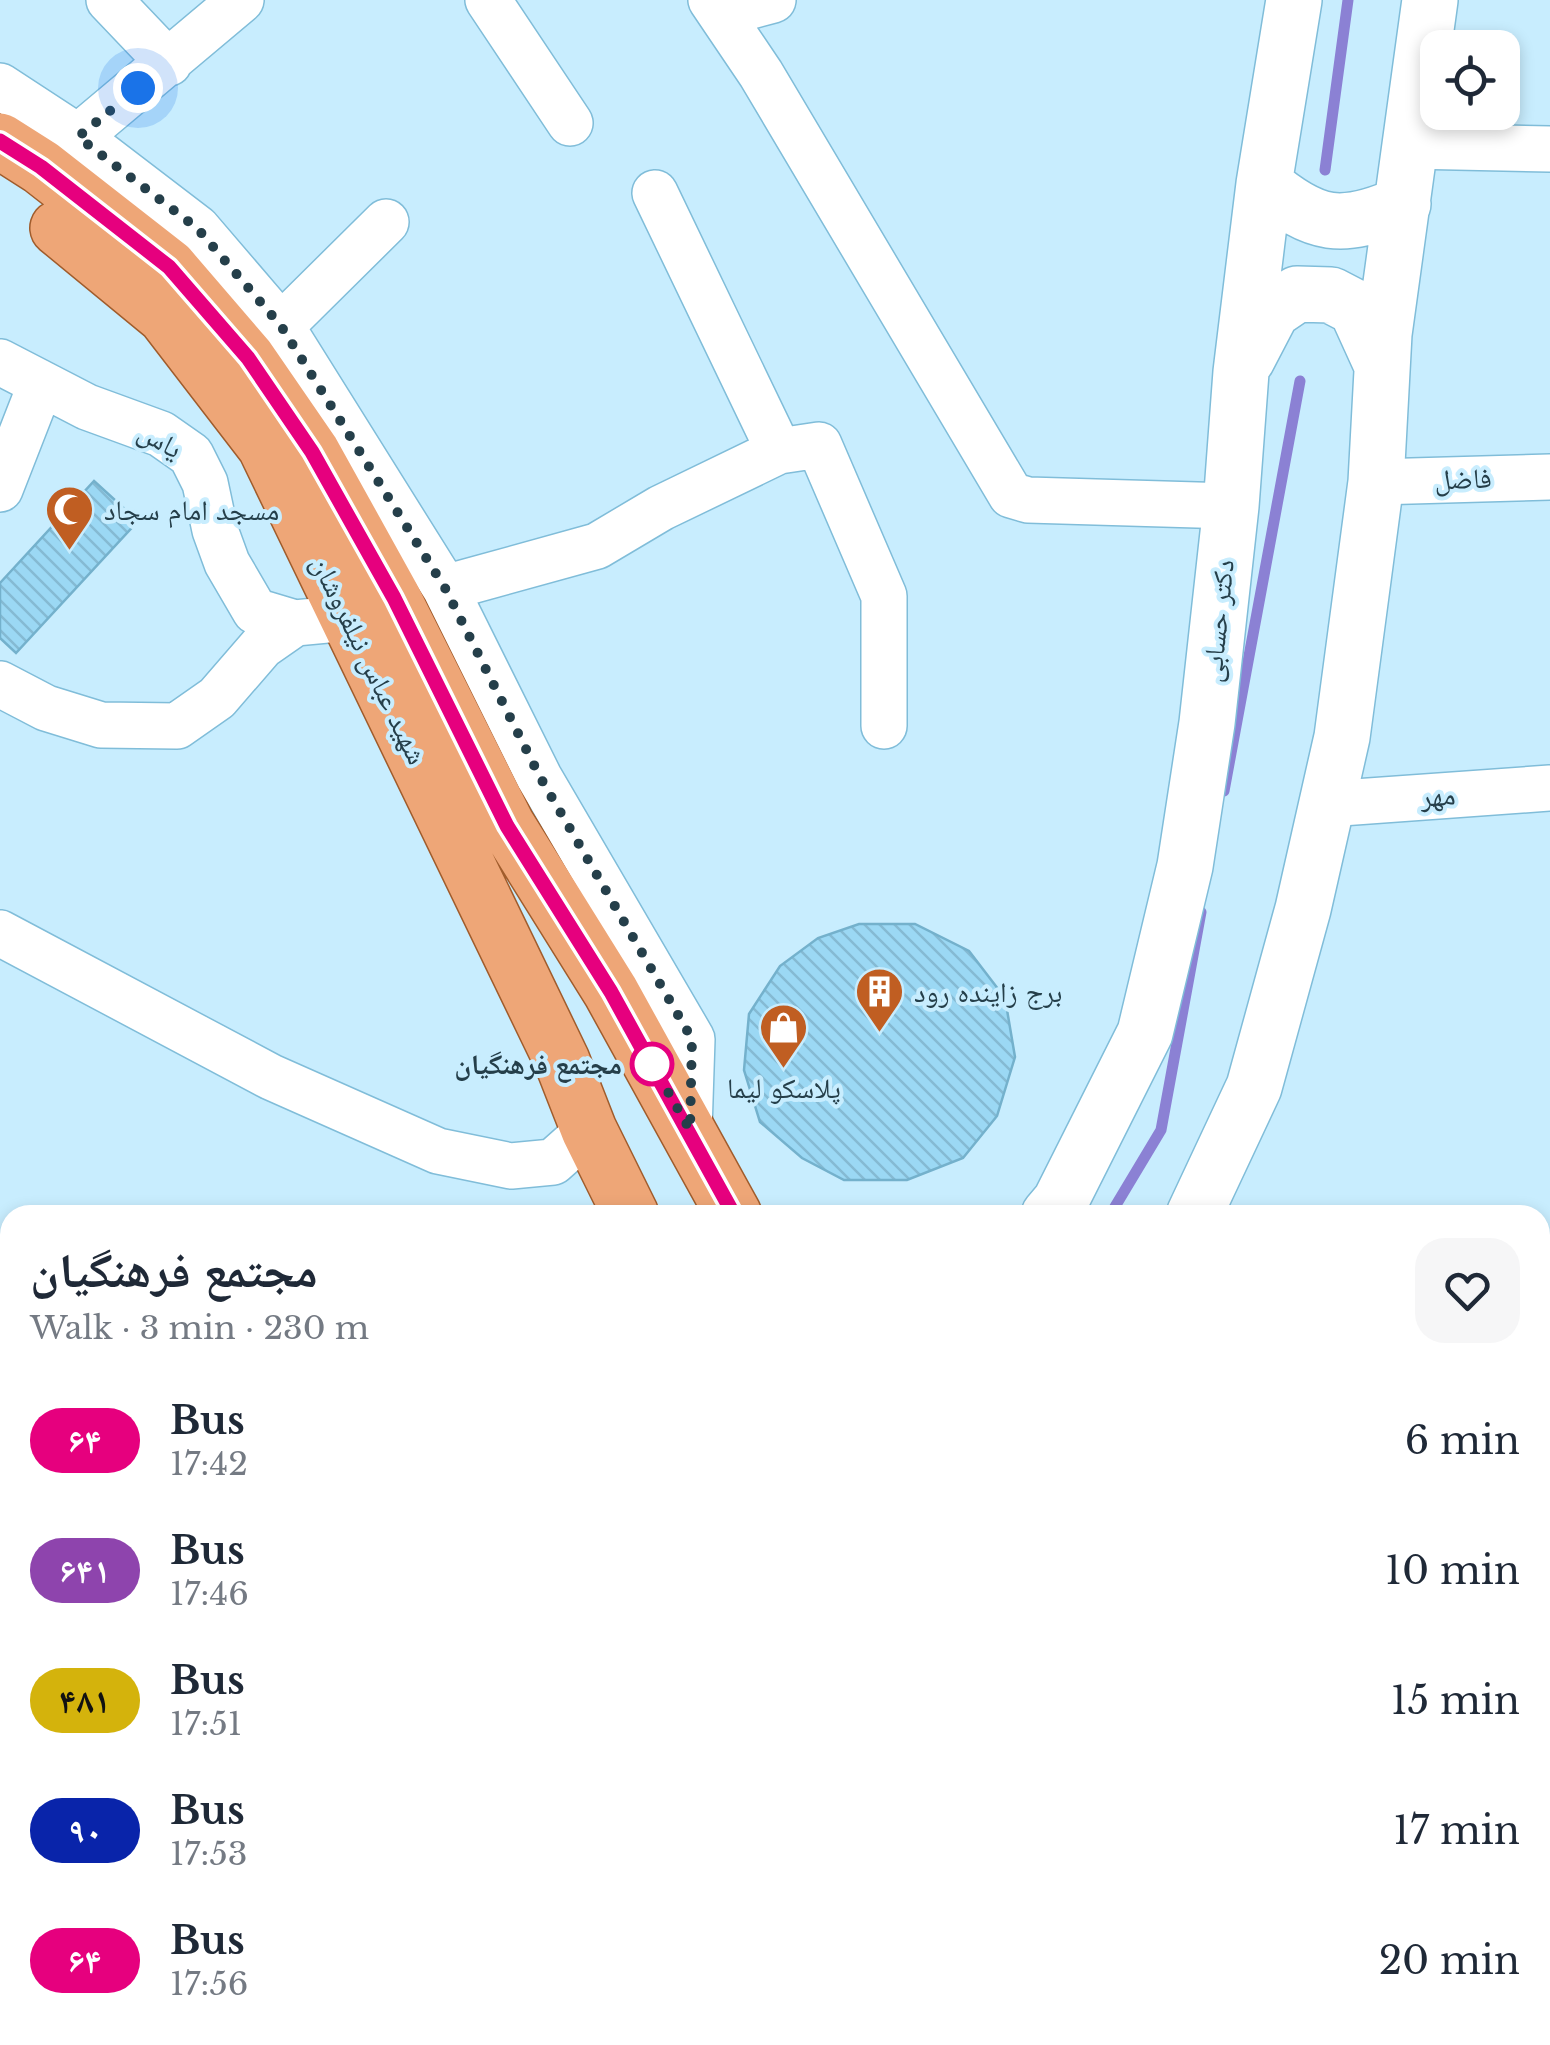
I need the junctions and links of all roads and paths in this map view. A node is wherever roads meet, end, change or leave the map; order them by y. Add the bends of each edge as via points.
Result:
1 (108, 0) edge
2 (242, 0) edge
3 (488, 0) edge
4 (773, 0) edge
5 (1294, 0) edge
6 (1430, 0) edge
7 (716, 7) edge
8 (168, 63) junction
9 (0, 86) edge
10 (570, 124) dead end
11 (78, 137) junction
12 (0, 141) edge
13 (1410, 146) junction
14 (1550, 148) edge
15 (0, 183) edge
16 (1264, 184) junction
17 (655, 193) dead end
18 (1403, 204) junction
19 (386, 222) dead end
20 (281, 326) junction
21 (0, 362) edge
22 (1380, 363) junction
23 (1240, 372) junction
24 (41, 384) junction
25 (779, 451) junction
26 (1550, 476) edge
27 (1376, 482) junction
28 (0, 488) edge
29 (1231, 506) junction
30 (445, 588) junction
31 (348, 618) junction
32 (295, 623) junction
33 (0, 684) edge
34 (884, 726) dead end
35 (1550, 788) edge
36 (1326, 804) junction
37 (0, 932) edge
38 (636, 1036) junction
39 (562, 1060) junction
40 (588, 1130) junction
41 (690, 1130) junction
42 (627, 1205) edge
43 (729, 1205) edge
44 (1057, 1205) edge
45 (1199, 1205) edge

1 - 8 street
2 - 8 street
3 - 10 street
4 - 7 street
5 - 16 main road, دکتر حسابی
6 - 13 main road
7 - 29 street via 1011,495
8 - 11 street
9 - 11 street
11 - 20 street via 197,228
12 - 38 main road, شهید عباس نیلفروشان via 169,267 248,358 312,452 394,598 507,826
13 - 14 street
13 - 18 main road
15 - 31 main road, شهید عباس نیلفروشان via 165,316 265,446
16 - 18 main road via 1301,213 1336,222 1368,219
16 - 23 main road, دکتر حسابی
17 - 25 street
18 - 22 main road
19 - 20 street
20 - 30 street
21 - 24 street, یاس
22 - 23 main road via 1356,308 1331,295 1297,294 1272,311
22 - 27 main road
23 - 29 main road, دکتر حسابی
24 - 28 street
24 - 32 street, یاس via 162,434 190,455 205,483 227,563 255,611
25 - 30 street via 597,546
25 - 34 street via 820,444 884,596
26 - 27 street, فاضل
27 - 36 main road via 1342,737
29 - 44 main road, دکتر حسابی via 1185,866 1145,1032
30 - 41 street via 540,777 692,1039
31 - 32 street, یاس
31 - 39 main road, شهید عباس نیلفروشان
32 - 33 street via 262,646 217,698 177,726 101,725
35 - 36 street, مهر
36 - 45 main road via 1254,1087
37 - 40 street via 271,1078 438,1151 512,1166 553,1162
38 - 39 main road via 609,1012 588,1007 569,1016
38 - 41 main road, شهید عباس نیلفروشان
39 - 40 main road, شهید عباس نیلفروشان
40 - 42 main road, شهید عباس نیلفروشان
41 - 43 main road, شهید عباس نیلفروشان

